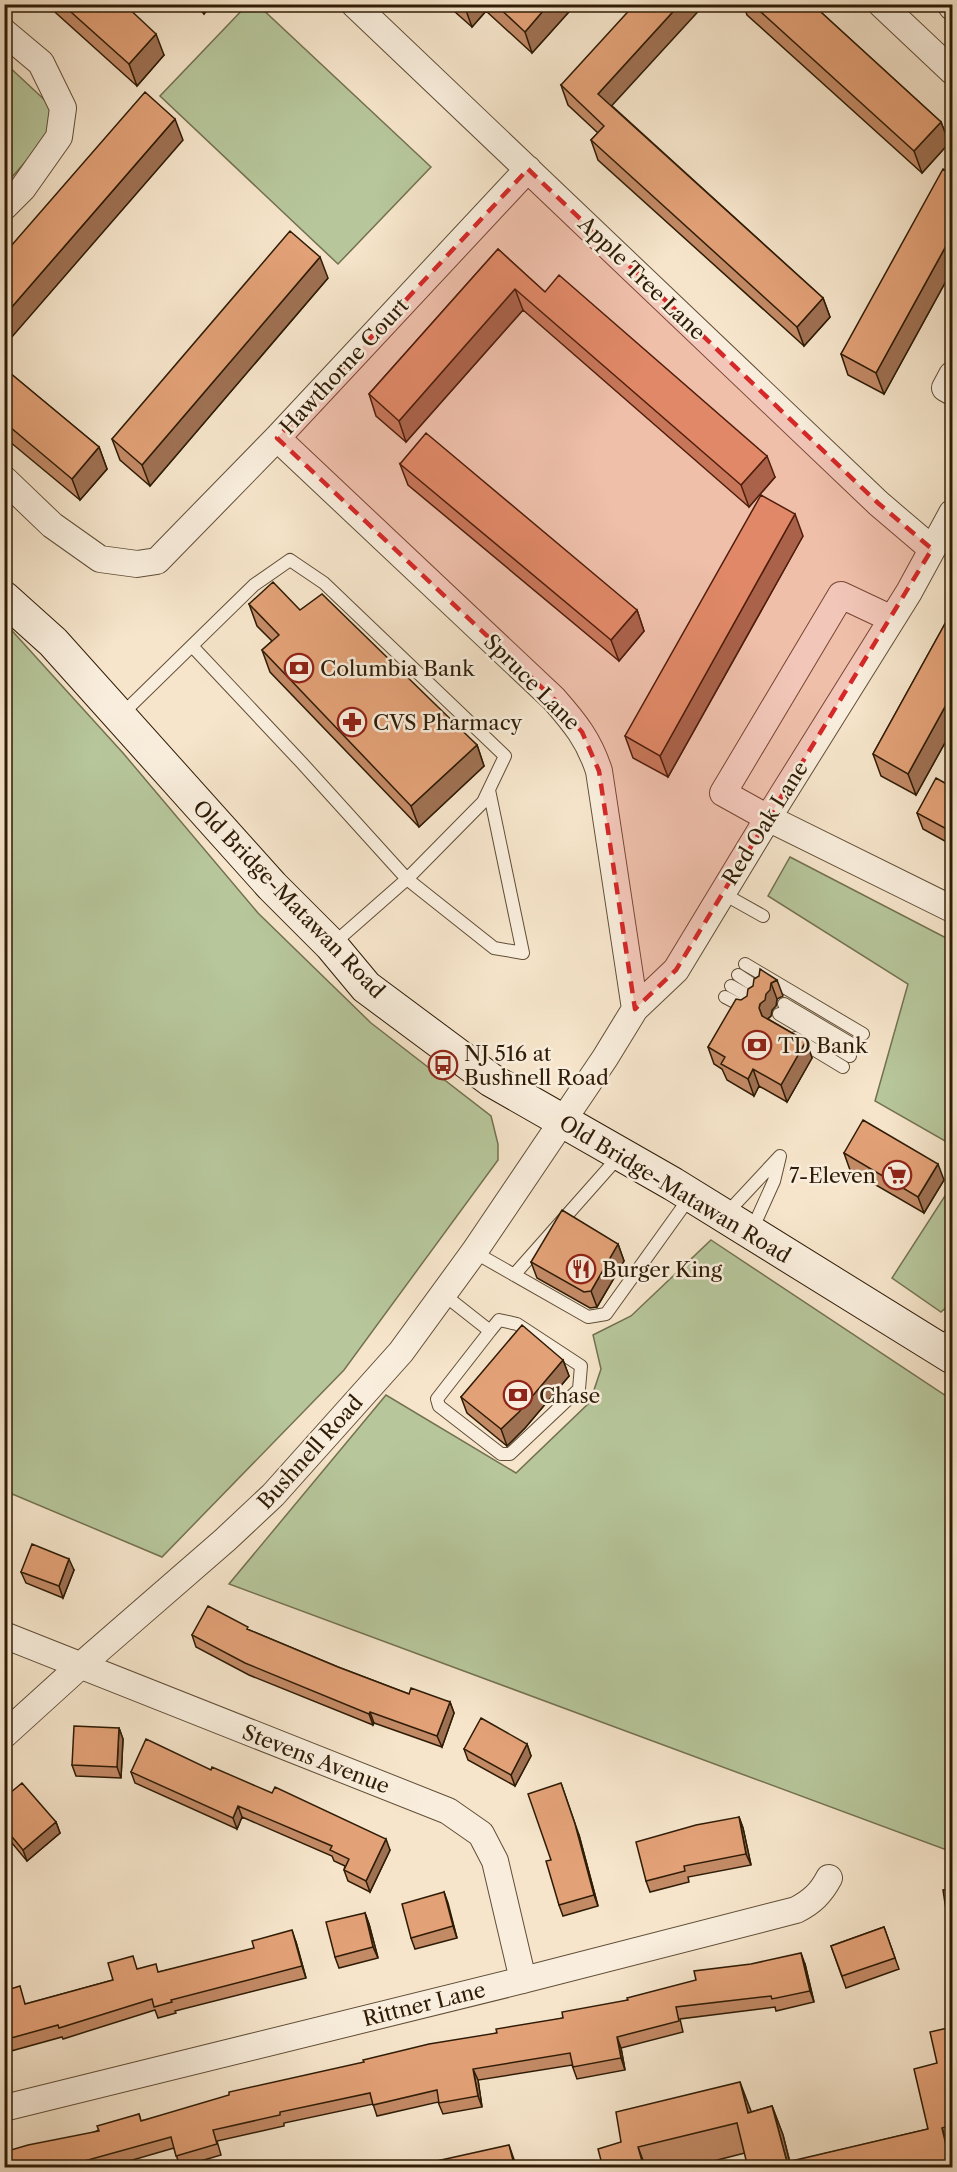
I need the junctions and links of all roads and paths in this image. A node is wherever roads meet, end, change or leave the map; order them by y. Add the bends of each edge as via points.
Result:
1 (354, 4) edge
2 (881, 4) edge
3 (4, 32) edge
4 (952, 71) edge
5 (528, 169) junction
6 (4, 207) edge
7 (952, 375) edge
8 (952, 392) edge
9 (277, 438) junction
10 (4, 479) edge
11 (952, 513) edge
12 (932, 549) junction
13 (4, 598) edge
14 (892, 619) junction
15 (192, 646) junction
16 (119, 717) junction
17 (489, 790) junction
18 (768, 818) junction
19 (407, 879) junction
20 (722, 893) junction
21 (952, 909) edge
22 (763, 916) dead end
23 (331, 945) junction
24 (745, 964) dead end
25 (731, 986) joint
26 (635, 1009) junction
27 (779, 1014) joint
28 (863, 1034) dead end
29 (561, 1121) junction
30 (621, 1154) junction
31 (691, 1196) junction
32 (738, 1225) junction
33 (474, 1252) junction
34 (514, 1275) junction
35 (443, 1294) junction
36 (490, 1331) junction
37 (948, 1345) edge
38 (4, 1635) edge
39 (80, 1666) junction
40 (4, 1735) edge
41 (830, 1878) dead end
42 (523, 1980) junction
43 (4, 2108) edge

1 - 5 street, Apple Tree Lane
2 - 4 street
3 - 6 street via 41,63 63,108 59,137 23,188
5 - 9 street, Hawthorne Court
5 - 12 street, Apple Tree Lane via 878,503
7 - 8 street via 945,388
9 - 10 street, Hawthorne Court via 157,561 137,564 100,559 52,525
9 - 26 street, Spruce Lane via 554,699 582,732 599,771
11 - 12 street, Red Oak Lane
12 - 14 street, Red Oak Lane
13 - 16 main road, Old Bridge-Matawan Road via 53,642
14 - 18 street, Red Oak Lane
14 - 18 street via 841,596 723,793
15 - 16 lane
15 - 17 lane via 254,585 290,560 324,583 506,756
15 - 19 lane
16 - 23 main road, Old Bridge-Matawan Road via 272,886
17 - 19 lane via 483,802
17 - 19 lane via 523,953 494,948
18 - 20 street, Red Oak Lane
18 - 21 street
19 - 23 lane
20 - 22 lane
20 - 26 street, Red Oak Lane via 676,970
23 - 29 main road, Old Bridge-Matawan Road via 366,987 491,1080
24 - 28 lane
25 - 25 lane via 752,998
26 - 29 street, Red Oak Lane
27 - 27 lane via 849,1056
29 - 30 main road, Old Bridge-Matawan Road
29 - 33 street, Bushnell Road
30 - 31 main road, Old Bridge-Matawan Road
30 - 34 lane
31 - 32 main road, Old Bridge-Matawan Road
31 - 34 lane via 606,1314 588,1317
32 - 32 lane via 774,1181 780,1156
32 - 37 main road, Old Bridge-Matawan Road
33 - 34 lane
33 - 35 street, Bushnell Road
35 - 36 lane
35 - 39 street, Bushnell Road via 401,1352 273,1495
36 - 36 lane via 437,1399 439,1406 501,1454 510,1455 579,1389 581,1366 517,1324 499,1320
38 - 39 street, Stevens Avenue
39 - 40 street, Bushnell Road
39 - 42 street, Stevens Avenue via 448,1811 481,1834 495,1861
41 - 42 street, Rittner Lane via 810,1903 796,1910
42 - 43 street, Rittner Lane

